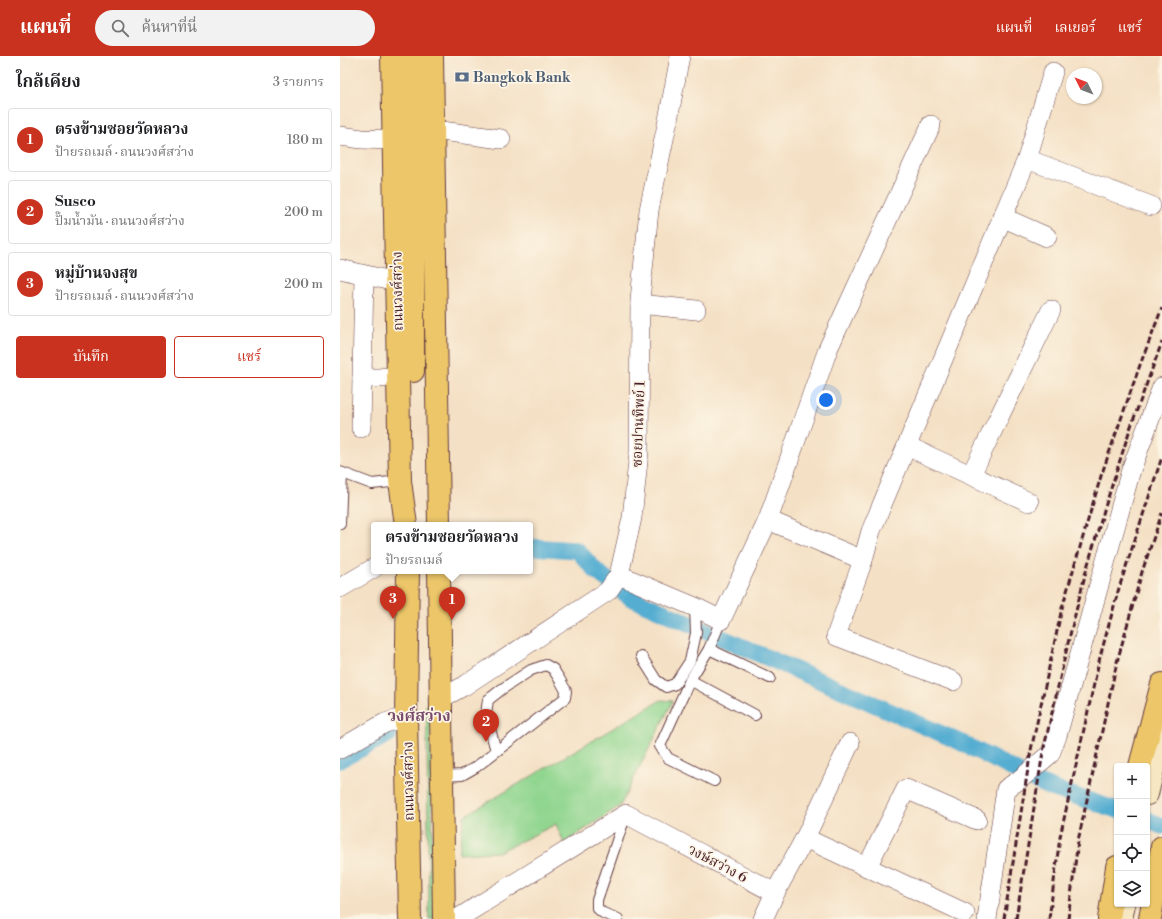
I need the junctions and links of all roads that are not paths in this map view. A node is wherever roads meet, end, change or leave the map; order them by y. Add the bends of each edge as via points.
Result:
1 (392, 56) edge
2 (411, 56) edge
3 (432, 56) edge
4 (680, 56) edge
5 (1053, 72) dead end
6 (931, 125) dead end
7 (434, 130) junction
8 (340, 136) edge
9 (501, 139) dead end
10 (394, 140) junction
11 (1027, 159) junction
12 (1151, 206) dead end
13 (1002, 217) junction
14 (1047, 237) dead end
15 (340, 269) edge
16 (364, 275) junction
17 (396, 282) junction
18 (640, 304) junction
19 (696, 310) dead end
20 (1051, 310) dead end
21 (398, 376) junction
22 (362, 378) junction
23 (1162, 387) edge
24 (361, 428) dead end
25 (907, 446) junction
26 (341, 473) edge
27 (971, 475) junction
28 (400, 481) junction
29 (1029, 502) dead end
30 (768, 520) junction
31 (406, 522) edge
32 (409, 522) edge
33 (439, 522) edge
34 (340, 524) edge
35 (863, 560) junction
36 (371, 570) edge
37 (408, 574) edge
38 (439, 574) edge
39 (614, 582) junction
40 (340, 588) edge
41 (696, 613) junction
42 (717, 630) junction
43 (708, 649) junction
44 (641, 656) dead end
45 (770, 678) dead end
46 (690, 680) junction
47 (953, 681) dead end
48 (1162, 684) edge
49 (440, 699) junction
50 (755, 715) dead end
51 (406, 717) junction
52 (1162, 733) edge
53 (850, 742) dead end
54 (340, 749) edge
55 (496, 751) junction
56 (1149, 763) edge
57 (1150, 767) edge
58 (442, 776) junction
59 (714, 781) dead end
60 (626, 814) junction
61 (977, 820) dead end
62 (805, 838) junction
63 (1162, 847) edge
64 (866, 867) junction
65 (1116, 871) edge
66 (775, 893) junction
67 (1123, 907) edge
68 (965, 913) dead end
69 (456, 918) edge
70 (410, 919) edge
71 (618, 919) edge
72 (763, 919) edge
73 (987, 919) edge
74 (1109, 919) edge
75 (1121, 919) edge
76 (1150, 919) edge

1 - 10 main road, ถนนวงศ์สว่าง
2 - 32 main road, ถนนวงศ์สว่าง via 413,461
3 - 7 main road
4 - 18 street, ซอยปานทิพย์ 1 via 649,210
5 - 11 street
6 - 30 street via 828,349
7 - 9 street
7 - 33 main road
8 - 10 street
10 - 17 main road, ถนนวงศ์สว่าง
11 - 12 street
11 - 13 street
13 - 14 street
13 - 25 street
15 - 16 street
16 - 17 street
16 - 22 street
17 - 21 main road, ถนนวงศ์สว่าง
18 - 19 street
18 - 39 street, ซอยปานทิพย์ 1 via 639,452 632,518
20 - 27 street
21 - 22 street
21 - 28 main road, ถนนวงศ์สว่าง
22 - 24 street
23 - 73 street via 1131,470 1057,736 1050,754 1006,789
25 - 27 street
25 - 35 street via 871,532
26 - 28 lane via 372,484
26 - 34 lane
27 - 29 street
28 - 31 main road, ถนนวงศ์สว่าง
30 - 35 street
30 - 42 street
35 - 47 street via 836,636
36 - 40 street
37 - 51 main road, ถนนวงศ์สว่าง
38 - 49 main road
39 - 41 street
39 - 49 street via 464,686
41 - 42 street
41 - 44 lane via 696,633 690,661 675,684 666,687 656,680
42 - 43 lane
43 - 45 lane
43 - 46 lane
46 - 50 lane
46 - 59 lane via 660,746 668,758
48 - 56 main road
49 - 58 main road
51 - 54 street via 385,723
51 - 70 main road, ถนนวงศ์สว่าง
52 - 57 main road
53 - 62 street
55 - 55 lane via 486,714 488,700 531,670 546,665 553,669 566,691 565,698
55 - 58 lane via 462,775
58 - 69 main road
60 - 66 street, วงษ์สว่าง 6
60 - 69 street
60 - 71 lane via 596,900 597,908
61 - 64 street via 906,789
62 - 64 street
62 - 66 street
63 - 76 main road
64 - 68 street
65 - 74 main road
66 - 72 street
67 - 75 main road

